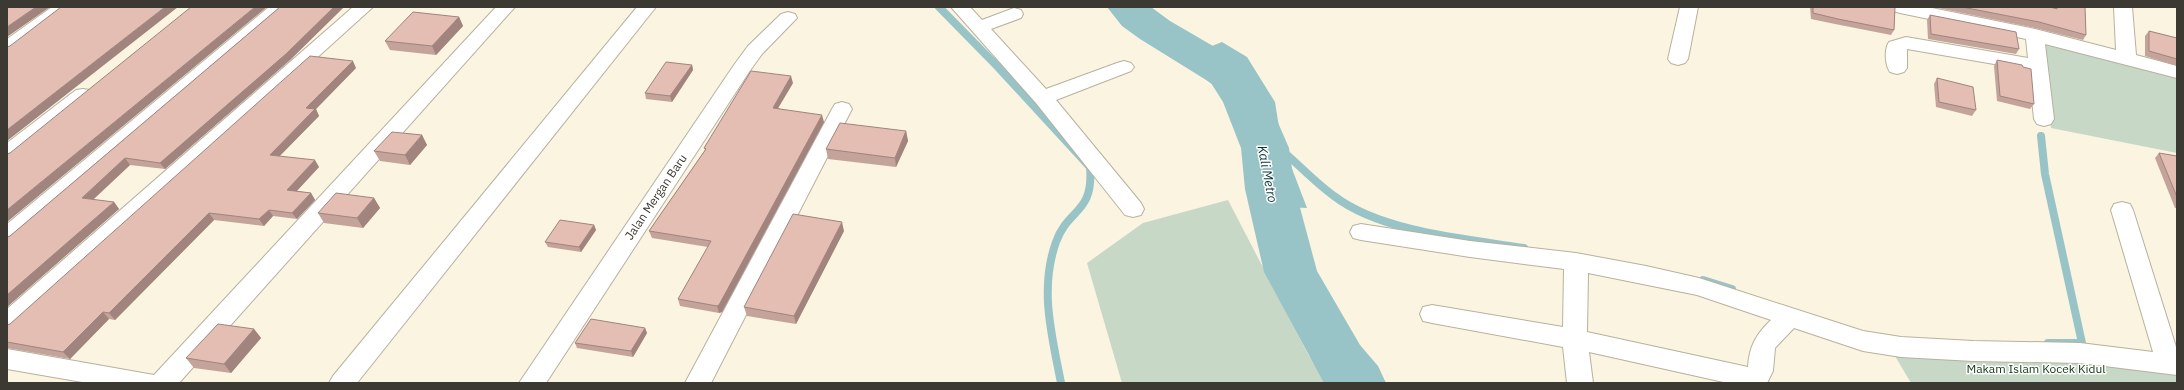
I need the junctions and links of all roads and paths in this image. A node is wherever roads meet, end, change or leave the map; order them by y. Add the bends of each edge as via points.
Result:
1 (64, 7) edge
2 (280, 7) edge
3 (364, 7) edge
4 (506, 7) edge
5 (647, 7) edge
6 (960, 7) edge
7 (1689, 7) edge
8 (1900, 7) edge
9 (2123, 7) edge
10 (1014, 14) dead end
11 (1970, 14) edge
12 (788, 18) dead end
13 (979, 27) junction
14 (2035, 35) junction
15 (7, 48) edge
16 (2126, 57) junction
17 (1678, 58) dead end
18 (2039, 66) junction
19 (1124, 67) dead end
20 (1897, 68) dead end
21 (2177, 72) edge
22 (97, 84) edge
23 (1043, 98) junction
24 (842, 109) dead end
25 (2044, 119) dead end
26 (7, 154) edge
27 (1134, 209) dead end
28 (2122, 210) dead end
29 (1361, 232) dead end
30 (7, 236) edge
31 (1576, 262) junction
32 (1432, 314) dead end
33 (1791, 316) junction
34 (7, 323) edge
35 (1575, 339) junction
36 (7, 360) edge
37 (2173, 365) edge
38 (147, 383) edge
39 (163, 383) edge
40 (342, 383) edge
41 (532, 383) edge
42 (698, 383) edge
43 (1580, 383) edge

1 - 15 street
2 - 30 street
3 - 34 street
4 - 39 street
5 - 40 street
6 - 13 street
7 - 17 street
8 - 11 street
9 - 16 street
10 - 13 street
11 - 14 street
12 - 41 street, Jalan Mergan Baru via 755,50 741,69
13 - 23 street
14 - 16 street
14 - 18 street
16 - 21 street
18 - 20 street via 1906,43 1896,46
18 - 25 street
19 - 23 street
22 - 26 street
23 - 27 street
24 - 42 street
28 - 37 street
29 - 31 street
31 - 33 street via 1699,287
31 - 35 street
32 - 35 street
33 - 35 street via 1766,343 1762,352 1761,371 1757,378
33 - 37 street via 1863,342 1972,351 2080,353
35 - 43 street
36 - 38 street

